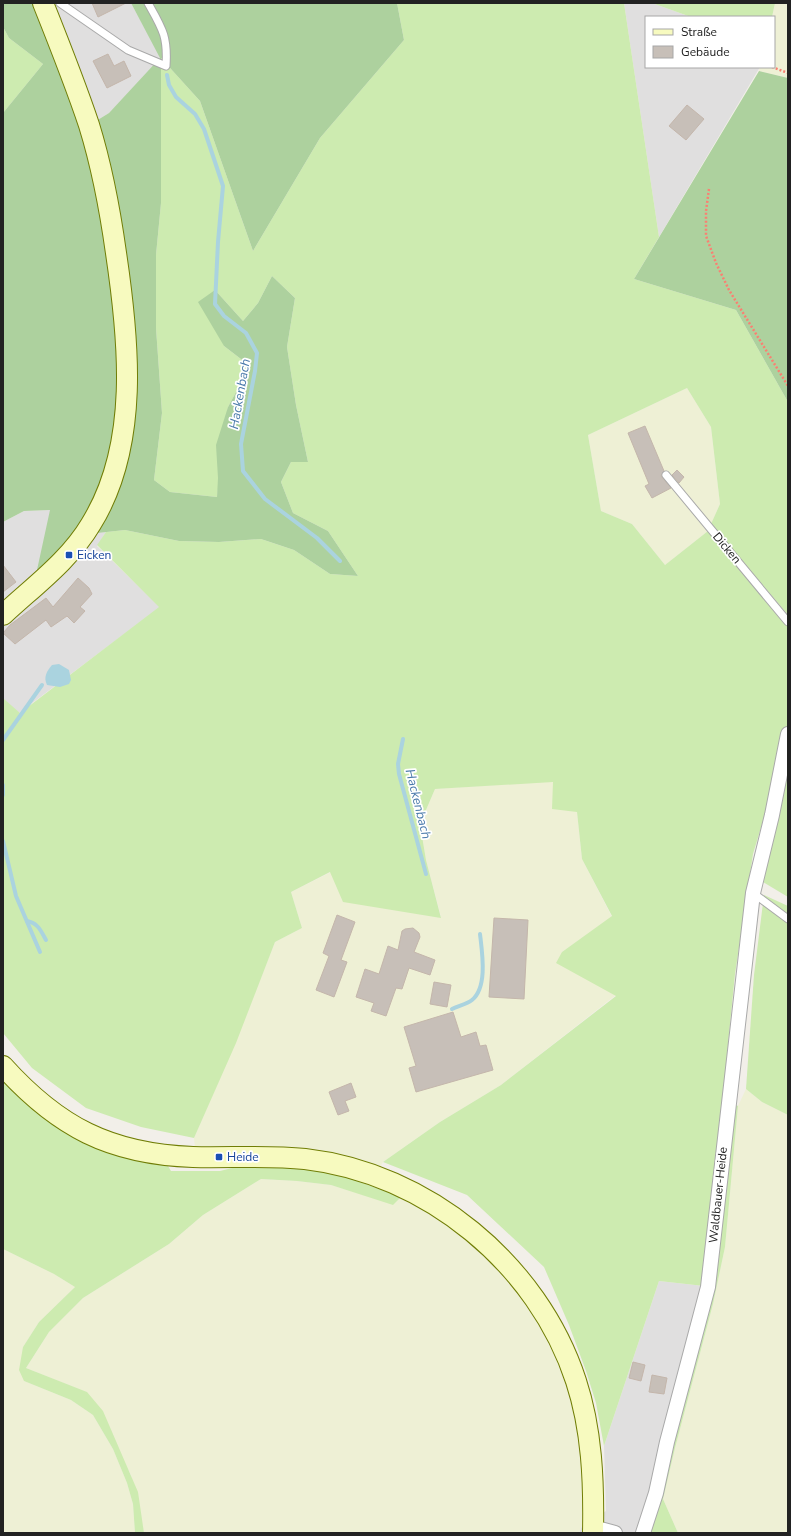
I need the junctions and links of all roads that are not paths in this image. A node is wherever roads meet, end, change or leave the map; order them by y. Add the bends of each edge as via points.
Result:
1 (43, 3) edge
2 (60, 3) edge
3 (148, 3) edge
4 (666, 475) dead end
5 (3, 615) edge
6 (788, 622) edge
7 (788, 734) edge
8 (753, 893) junction
9 (788, 919) edge
10 (3, 1066) edge
11 (593, 1530) edge
12 (615, 1533) edge
13 (643, 1533) edge

1 - 5 main road via 89,127 108,206 125,323 125,410 116,462 107,491 92,524 69,555
2 - 3 lane via 128,50 166,66 168,46
4 - 6 lane, Dicken
7 - 8 street, Waldbauer-Heide
8 - 9 lane
8 - 13 street, Waldbauer-Heide via 708,1287 656,1493
10 - 11 main road via 45,1108 98,1139 148,1153 305,1160 352,1169 414,1193 453,1217 481,1239 526,1287 548,1320 576,1381 591,1446
11 - 12 street

